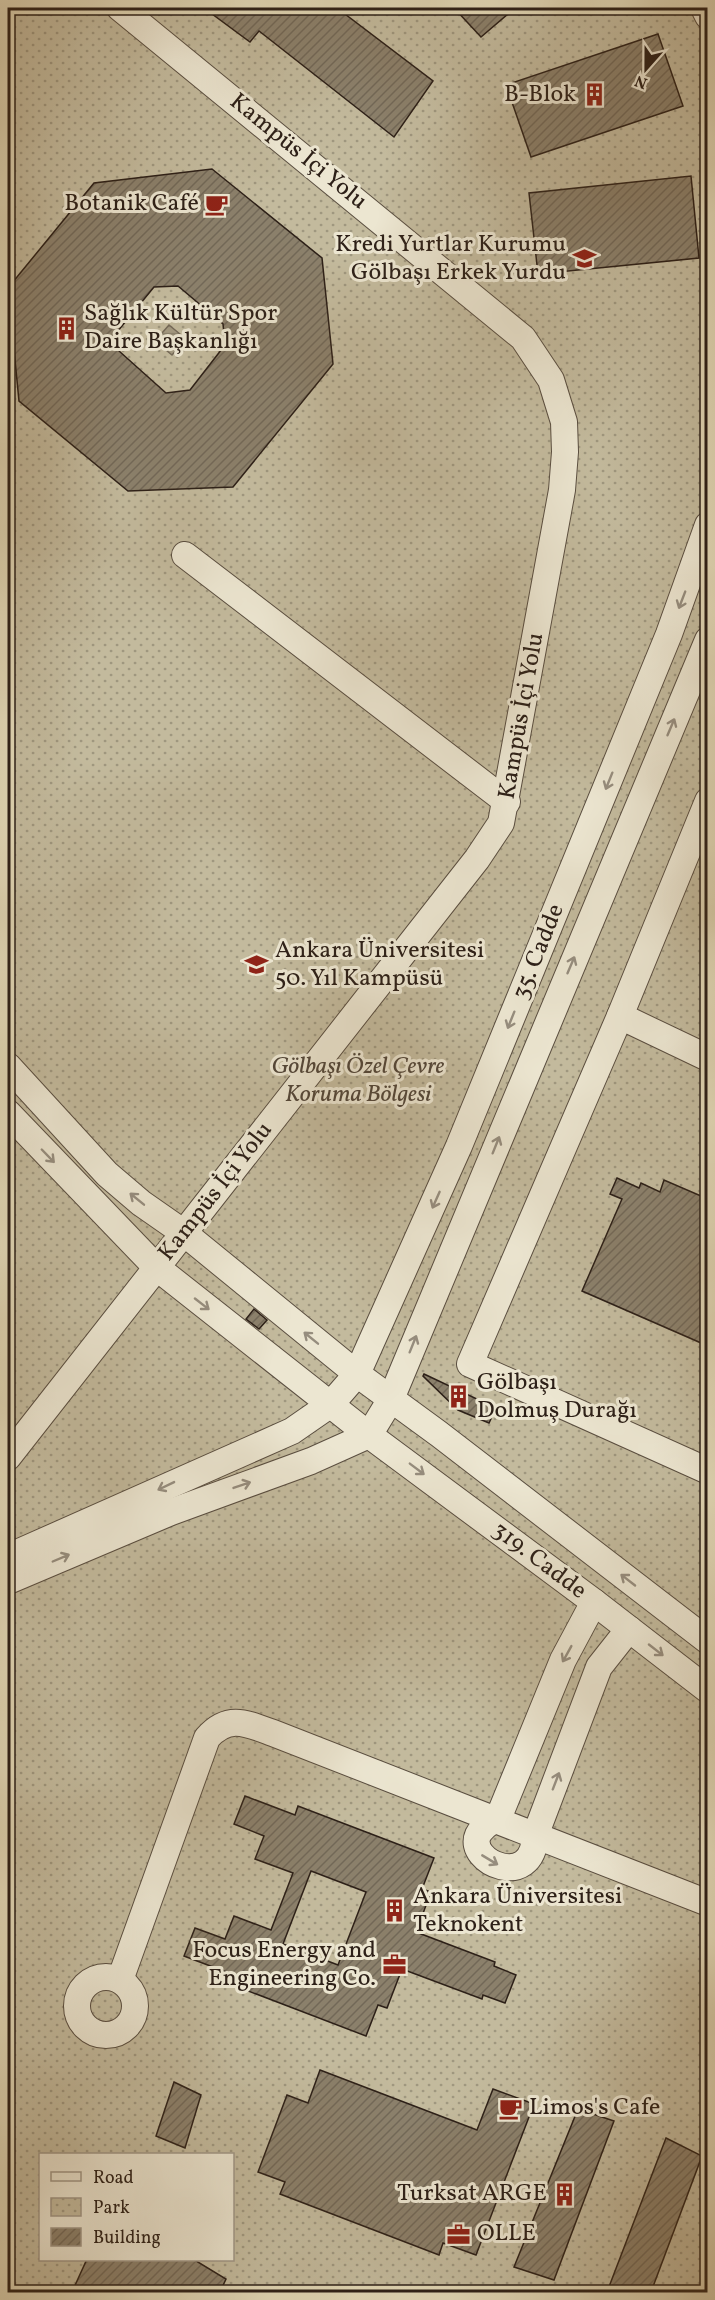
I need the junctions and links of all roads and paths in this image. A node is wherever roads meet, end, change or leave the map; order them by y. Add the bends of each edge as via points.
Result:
1 (120, 8) edge
2 (704, 8) edge
3 (708, 16) edge
4 (708, 525) edge
5 (185, 555) dead end
6 (708, 639) edge
7 (708, 801) edge
8 (507, 802) junction
9 (620, 1016) junction
10 (708, 1058) edge
11 (8, 1066) edge
12 (8, 1113) edge
13 (184, 1233) junction
14 (156, 1267) junction
15 (357, 1374) junction
16 (391, 1399) junction
17 (331, 1404) junction
18 (369, 1435) junction
19 (8, 1457) edge
20 (708, 1471) edge
21 (8, 1557) edge
22 (8, 1581) edge
23 (594, 1602) junction
24 (629, 1629) junction
25 (708, 1641) edge
26 (708, 1690) edge
27 (496, 1821) junction
28 (535, 1836) junction
29 (708, 1903) edge
30 (120, 1980) dead end

1 - 8 street, Kampüs İçi Yolu via 505,320 523,338 551,380 564,423 562,490
2 - 3 street
4 -> 15 street, 35. Cadde via 669,634 468,1124
5 - 8 street
16 -> 6 street, 35. Cadde
7 - 9 street
8 - 13 street, Kampüs İçi Yolu via 501,823 477,859
9 - 10 street
9 - 20 street via 470,1364
13 -> 11 street, 319. Cadde via 107,1174
12 -> 14 street, 319. Cadde
13 - 14 street, Kampüs İçi Yolu
15 -> 13 street, 319. Cadde
14 -> 17 street, 319. Cadde
14 - 19 street, Kampüs İçi Yolu
15 - 16 street, 319. Cadde
15 - 17 street, 35. Cadde
16 - 18 street, 35. Cadde
25 -> 16 street, 319. Cadde
17 - 18 street, 319. Cadde
17 -> 21 street, 35. Cadde via 292,1431
22 -> 18 street
18 -> 23 street, 319. Cadde
23 - 24 street, 319. Cadde
23 -> 27 street via 563,1660
24 -> 26 street, 319. Cadde
28 -> 24 street via 599,1667
27 - 28 street
27 -> 28 street via 484,1826 476,1846 492,1863 509,1868 525,1863 531,1856
27 - 30 street via 257,1727 232,1722 218,1725 207,1738
28 - 29 street

